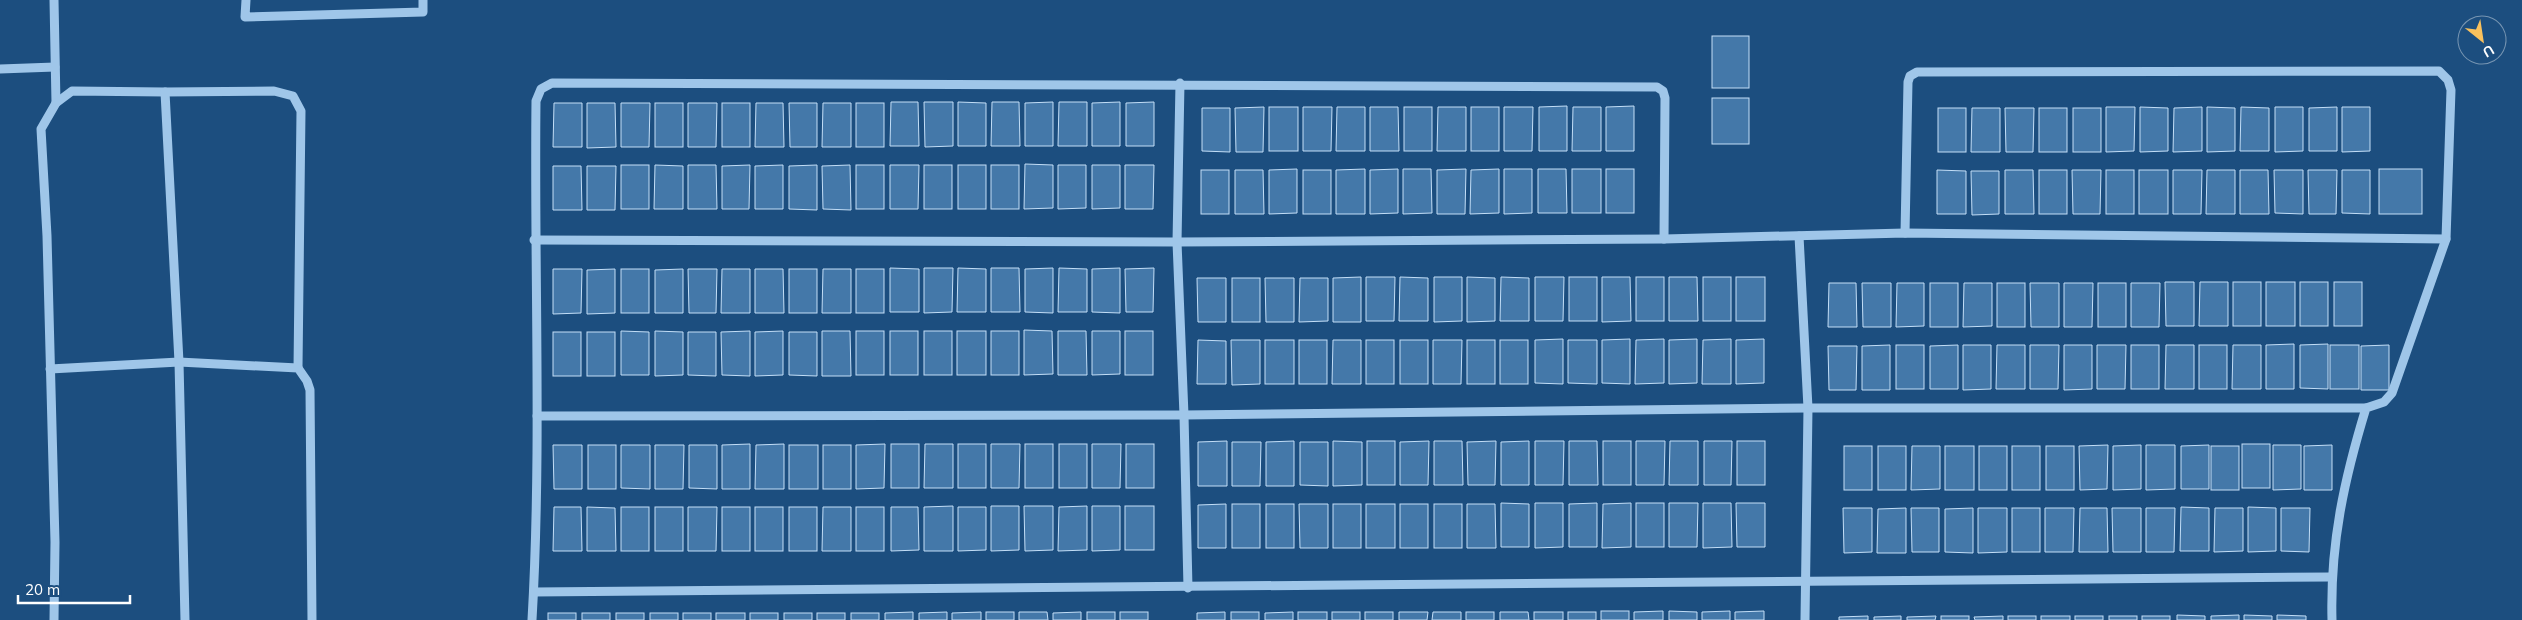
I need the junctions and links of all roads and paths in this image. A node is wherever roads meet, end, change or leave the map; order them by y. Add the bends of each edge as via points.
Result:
1 (54, 0) edge
2 (246, 0) edge
3 (424, 0) edge
4 (55, 67) junction
5 (0, 69) edge
6 (1180, 84) junction
7 (165, 92) junction
8 (56, 103) junction
9 (1905, 233) junction
10 (1799, 236) junction
11 (1664, 238) junction
12 (2446, 239) junction
13 (534, 240) junction
14 (1177, 242) junction
15 (179, 362) junction
16 (298, 368) junction
17 (50, 369) junction
18 (1808, 408) junction
19 (2366, 408) junction
20 (537, 416) junction
21 (1184, 416) junction
22 (2331, 577) junction
23 (1805, 579) junction
24 (1188, 588) junction
25 (534, 592) junction
26 (54, 620) edge
27 (185, 620) edge
28 (312, 620) edge
29 (532, 620) edge
30 (1805, 620) edge
31 (2332, 620) edge

1 - 4 street
2 - 3 street via 245,17 423,12
4 - 5 street
4 - 8 street
6 - 11 street via 1657,87 1664,92 1665,98
6 - 13 street via 552,83 540,89 536,101
6 - 14 street
7 - 8 street via 72,91
7 - 15 street
7 - 16 street via 274,90 293,96 301,111
8 - 17 street via 41,129
9 - 10 street
9 - 12 street
9 - 12 street via 1908,82 1910,76 1917,72 2439,71 2448,80 2451,90
10 - 11 street
10 - 18 street
11 - 14 street
12 - 19 street via 2392,392 2384,402
13 - 14 street
13 - 20 street
14 - 21 street
15 - 16 street
15 - 17 street
15 - 27 street
16 - 28 street via 310,390
17 - 26 street
18 - 19 street
18 - 21 street
18 - 23 street
19 - 22 street via 2348,465
20 - 21 street
20 - 25 street
21 - 24 street
22 - 23 street
22 - 31 street
23 - 24 street
23 - 30 street
24 - 25 street
25 - 29 street

